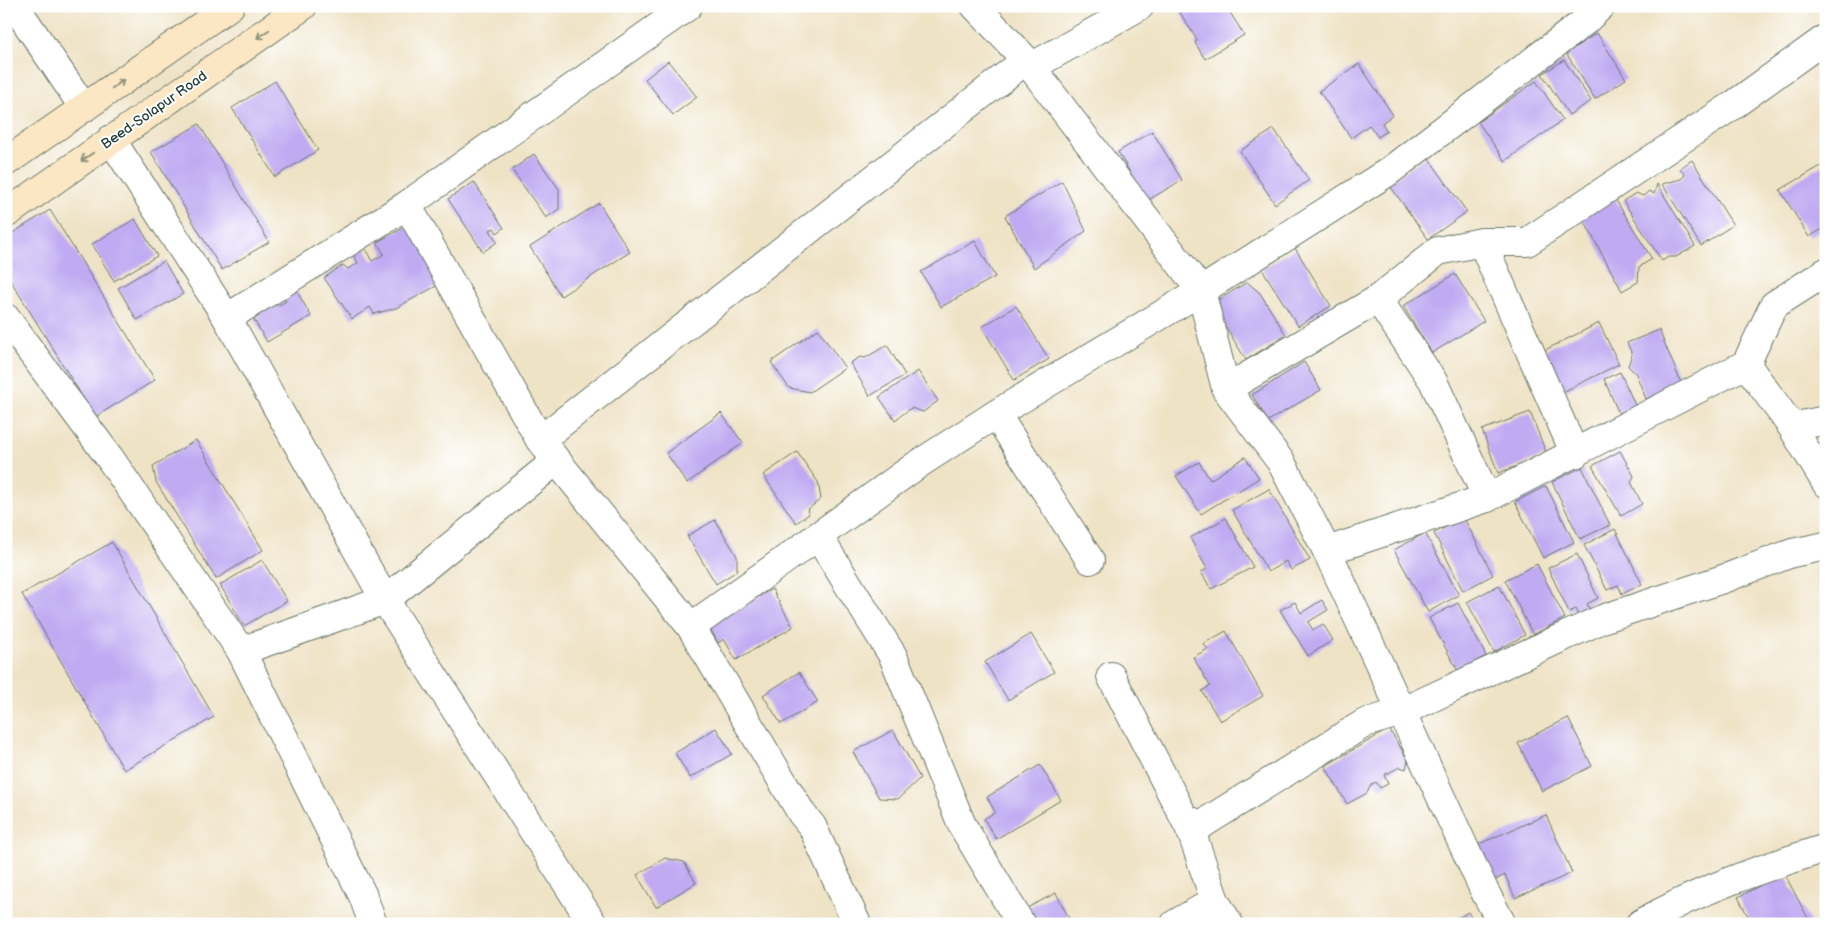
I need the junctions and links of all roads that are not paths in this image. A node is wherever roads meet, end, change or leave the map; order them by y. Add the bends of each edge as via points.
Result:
1 (15, 6) edge
2 (230, 6) edge
3 (303, 6) edge
4 (688, 6) edge
5 (975, 6) edge
6 (1140, 6) edge
7 (1602, 6) edge
8 (1826, 38) edge
9 (1029, 63) junction
10 (84, 108) junction
11 (111, 139) junction
12 (6, 162) edge
13 (407, 205) junction
14 (6, 214) edge
15 (1482, 242) junction
16 (1826, 272) edge
17 (1201, 291) junction
18 (1378, 299) junction
19 (6, 318) edge
20 (227, 318) junction
21 (1746, 364) junction
22 (1226, 389) junction
23 (996, 414) junction
24 (1826, 420) edge
25 (1792, 427) junction
26 (540, 440) junction
27 (1575, 454) junction
28 (557, 462) junction
29 (1826, 482) edge
30 (1487, 498) junction
31 (818, 536) junction
32 (1826, 546) edge
33 (1327, 551) junction
34 (1090, 560) dead end
35 (385, 600) junction
36 (692, 626) junction
37 (241, 651) junction
38 (1111, 676) dead end
39 (1401, 712) junction
40 (1191, 826) junction
41 (1826, 848) edge
42 (1214, 901) junction
43 (373, 924) edge
44 (593, 924) edge
45 (857, 924) edge
46 (1022, 924) edge
47 (1175, 924) edge
48 (1229, 924) edge
49 (1502, 924) edge
50 (1640, 924) edge

1 - 10 street
10 -> 2 main road
3 -> 11 main road, Beed-Solapur Road
4 - 13 street
5 - 9 street
6 - 9 street
7 - 17 street via 1388,172
8 - 15 street via 1732,106 1527,242
9 - 17 street
9 - 26 street
10 - 12 main road
11 -> 14 main road, Beed-Solapur Road
11 - 20 street
13 - 20 street
13 - 26 street
15 - 18 street via 1438,250
15 - 27 street
16 - 21 street via 1774,305
17 - 22 street
17 - 23 street
18 - 22 street
18 - 30 street via 1433,381
19 - 37 street via 109,457
20 - 35 street
21 - 25 street
21 - 27 street
22 - 33 street via 1280,462
23 - 31 street via 917,465
23 - 34 street
24 - 25 street
25 - 29 street
26 - 28 street
27 - 30 street
28 - 35 street
28 - 36 street
30 - 33 street
31 - 36 street
31 - 46 street via 893,656 962,825
32 - 39 street via 1792,553 1602,619
33 - 39 street
35 - 37 street
35 - 44 street
36 - 45 street via 812,826
37 - 43 street via 363,896
38 - 40 street
39 - 40 street via 1365,723
39 - 49 street
40 - 42 street
41 - 50 street via 1768,866 1658,913
42 - 47 street
42 - 48 street

